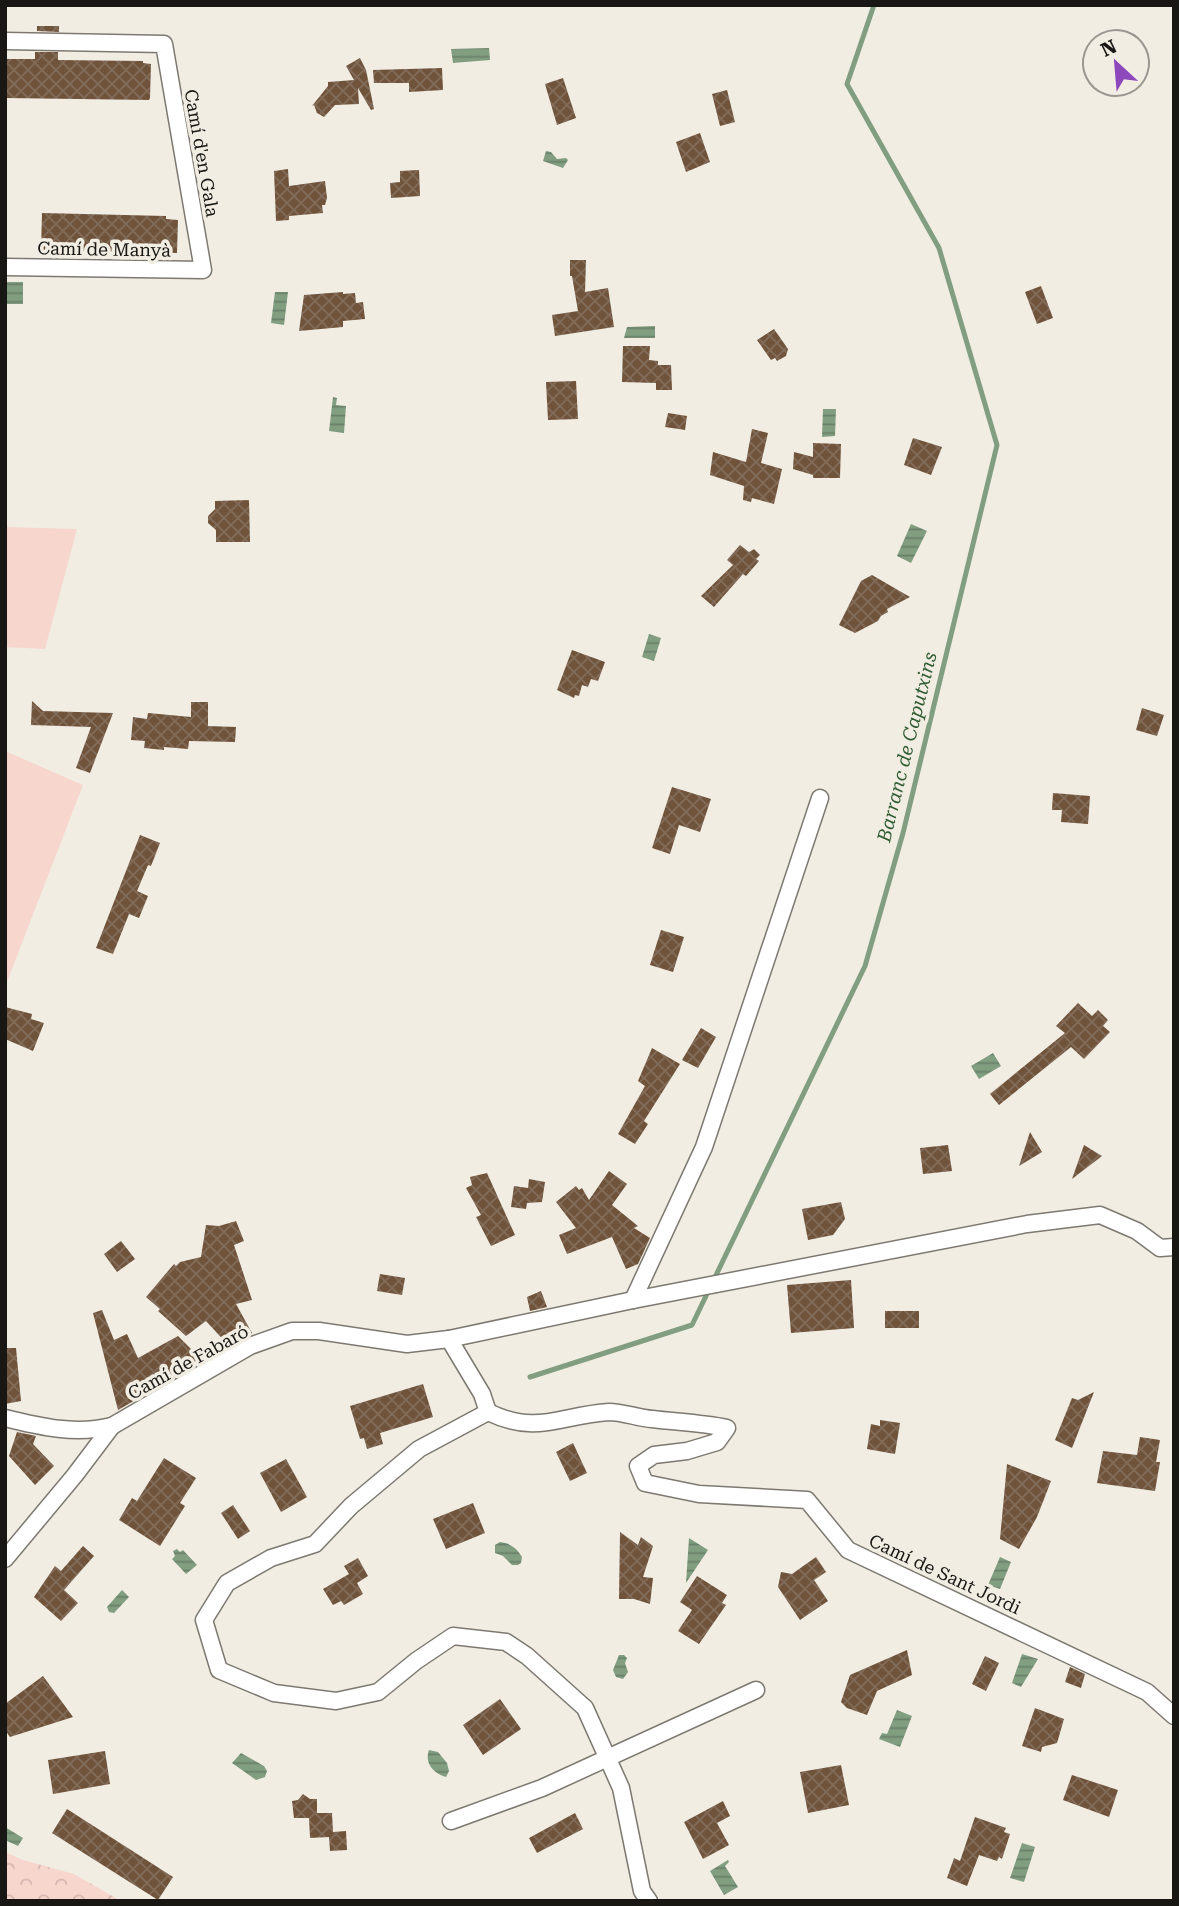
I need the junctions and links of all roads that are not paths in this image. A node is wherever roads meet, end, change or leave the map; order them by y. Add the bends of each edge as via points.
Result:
1 (5, 41) edge
2 (5, 267) edge
3 (203, 270) joint
4 (820, 798) dead end
5 (1174, 1247) edge
6 (633, 1300) junction
7 (449, 1339) junction
8 (488, 1412) junction
9 (5, 1418) edge
10 (112, 1426) junction
11 (5, 1559) edge
12 (756, 1690) dead end
13 (1174, 1716) edge
14 (608, 1758) junction
15 (451, 1821) dead end
16 (649, 1901) edge

1 - 3 street, Camí d'en Gala via 164,44
2 - 3 street, Camí de Manyà
4 - 6 street via 704,1147
5 - 6 street, Camí de Fabaró via 1160,1248 1137,1231 1100,1215 1027,1224
6 - 7 street, Camí de Fabaró
7 - 8 street via 478,1385
7 - 10 street, Camí de Fabaró via 407,1344 292,1331 250,1346
8 - 13 street, Camí de Sant Jordi via 538,1425 611,1412 727,1429 716,1442 654,1455 638,1466 645,1483 699,1494 807,1500 848,1550 1147,1692
8 - 14 street via 419,1450 351,1506 315,1544 271,1558 227,1583 204,1620 219,1670 274,1693 336,1701 378,1692 453,1636 506,1642 585,1708
9 - 10 street via 46,1428
10 - 11 street
12 - 14 street
14 - 15 street
14 - 16 street via 621,1787 642,1891

